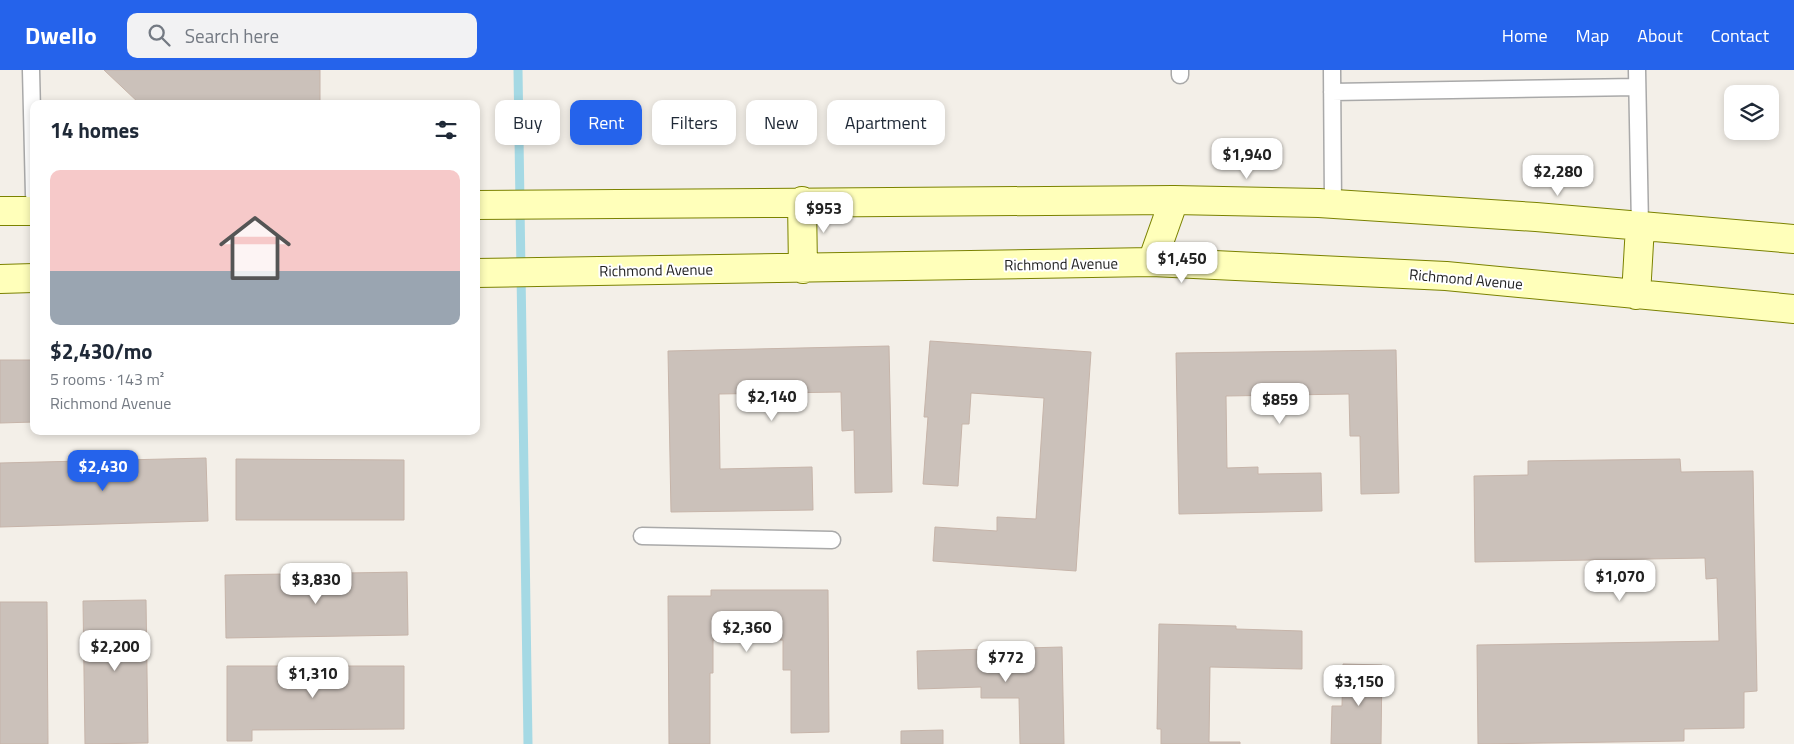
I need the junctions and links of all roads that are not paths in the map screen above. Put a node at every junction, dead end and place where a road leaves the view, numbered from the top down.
1 (31, 70) edge
2 (1332, 70) edge
3 (1637, 70) edge
4 (1637, 87) junction
5 (1332, 92) junction
6 (32, 100) edge
7 (1174, 200) junction
8 (802, 201) junction
9 (1333, 203) junction
10 (480, 205) edge
11 (0, 211) edge
12 (30, 211) edge
13 (1640, 226) junction
14 (1794, 239) edge
15 (1152, 262) junction
16 (803, 269) junction
17 (480, 273) edge
18 (30, 278) edge
19 (0, 279) edge
20 (1636, 295) junction
21 (1794, 309) edge
22 (642, 536) dead end
23 (832, 540) dead end

1 - 6 lane
2 - 5 lane
3 - 4 lane
4 - 5 lane
4 - 13 lane
5 - 9 lane
7 - 8 main road
7 - 9 main road
7 - 15 main road
8 - 10 main road
8 - 16 main road
9 - 13 main road
11 - 12 main road
13 - 14 main road
13 - 20 main road
15 - 16 main road, Richmond Avenue
15 - 20 main road, Richmond Avenue
16 - 17 main road, Richmond Avenue
18 - 19 main road
20 - 21 main road, Richmond Avenue
22 - 23 lane

